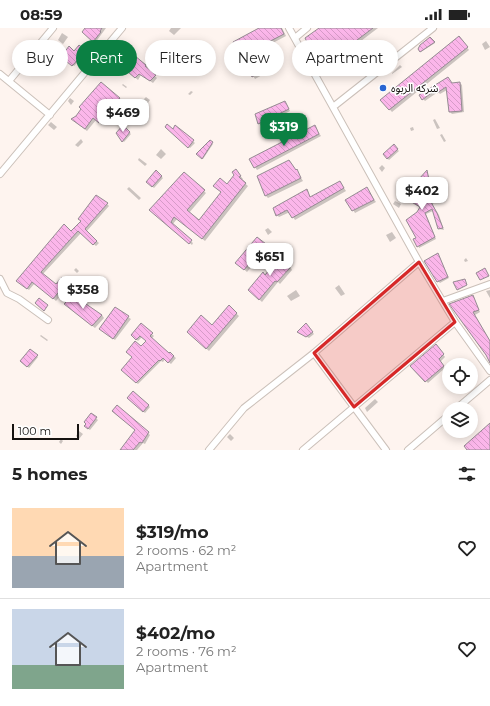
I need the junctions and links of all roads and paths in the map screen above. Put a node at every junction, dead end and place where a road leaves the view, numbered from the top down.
1 (53, 28) edge
2 (122, 28) edge
3 (290, 28) edge
4 (307, 28) edge
5 (433, 28) edge
6 (295, 38) junction
7 (0, 74) edge
8 (9, 81) junction
9 (333, 106) junction
10 (50, 115) junction
11 (0, 174) edge
12 (419, 262) junction
13 (0, 279) edge
14 (490, 284) edge
15 (443, 301) junction
16 (48, 320) dead end
17 (455, 322) junction
18 (314, 353) junction
19 (490, 371) edge
20 (490, 380) edge
21 (464, 402) edge
22 (354, 407) junction
23 (442, 421) edge
24 (209, 450) edge
25 (304, 450) edge
26 (386, 450) edge
27 (408, 450) edge

1 - 8 street
2 - 10 street
3 - 6 street
4 - 6 street
5 - 9 street
6 - 9 street
7 - 8 street
8 - 10 street
9 - 12 street
10 - 11 street
12 - 15 street
12 - 18 street
13 - 16 street
14 - 15 street
15 - 17 street
17 - 19 street
17 - 22 street
18 - 22 street
18 - 24 street
20 - 21 street
22 - 25 street
22 - 26 street
23 - 27 street

